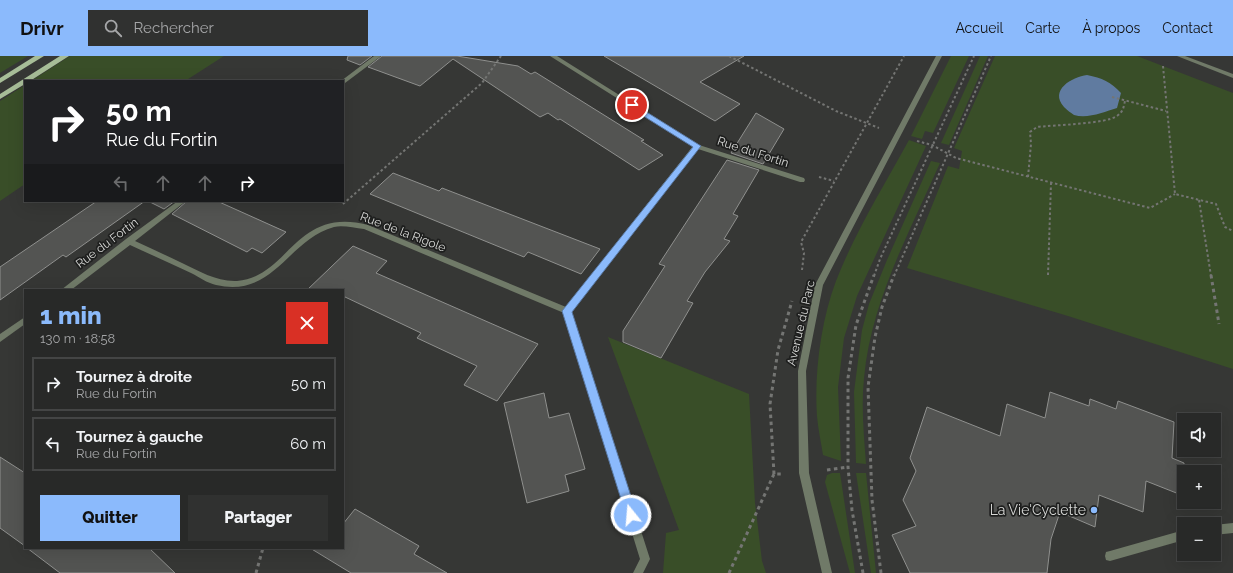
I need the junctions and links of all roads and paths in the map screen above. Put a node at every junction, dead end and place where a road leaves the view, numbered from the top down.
1 (40, 56) edge
2 (65, 56) edge
3 (378, 56) edge
4 (501, 56) edge
5 (553, 56) edge
6 (729, 56) edge
7 (939, 56) edge
8 (974, 56) edge
9 (991, 56) edge
10 (1181, 56) edge
11 (1163, 64) dead end
12 (1233, 76) edge
13 (0, 80) edge
14 (27, 80) edge
15 (344, 81) edge
16 (24, 82) edge
17 (0, 97) edge
18 (1112, 97) dead end
19 (1125, 100) junction
20 (1166, 110) junction
21 (898, 135) junction
22 (932, 145) junction
23 (697, 146) junction
24 (947, 154) junction
25 (813, 176) dead end
26 (1028, 177) junction
27 (802, 180) dead end
28 (834, 181) dead end
29 (1051, 183) junction
30 (1175, 194) junction
31 (1199, 200) junction
32 (182, 202) edge
33 (333, 224) junction
34 (1233, 231) edge
35 (129, 241) junction
36 (1048, 275) dead end
37 (66, 289) edge
38 (567, 311) junction
39 (24, 321) edge
40 (1219, 324) dead end
41 (0, 339) edge
42 (848, 467) junction
43 (804, 473) junction
44 (1233, 528) edge
45 (1221, 529) edge
46 (1177, 537) edge
47 (263, 549) edge
48 (1110, 556) dead end
49 (256, 573) edge
50 (638, 573) edge
51 (729, 573) edge
52 (827, 573) edge
53 (863, 573) edge
54 (881, 573) edge

1 - 13 main road
2 - 14 main road
3 - 15 street
4 - 33 path
5 - 23 street, Rue du Fortin
6 - 21 path
7 - 21 street, Avenue du Parc
8 - 22 path
9 - 24 path
10 - 12 street
11 - 20 path
16 - 17 main road
18 - 19 path
19 - 20 path
19 - 26 path
20 - 30 path
21 - 22 path
21 - 43 street, Avenue du Parc
22 - 24 path
22 - 42 path
23 - 27 street, Rue du Fortin
23 - 38 street
24 - 26 path
24 - 54 path
25 - 28 path
26 - 29 path
29 - 30 path
29 - 36 path
30 - 31 path
31 - 34 path
31 - 40 path
32 - 35 street, Rue du Fortin
33 - 35 street, Rue de la Rigole
33 - 38 street, Rue de la Rigole
35 - 37 street, Rue du Fortin
38 - 50 street
39 - 41 street
42 - 43 path
42 - 53 path
43 - 51 path
43 - 52 street, Avenue du Parc
44 - 45 street
46 - 48 street
47 - 49 path

